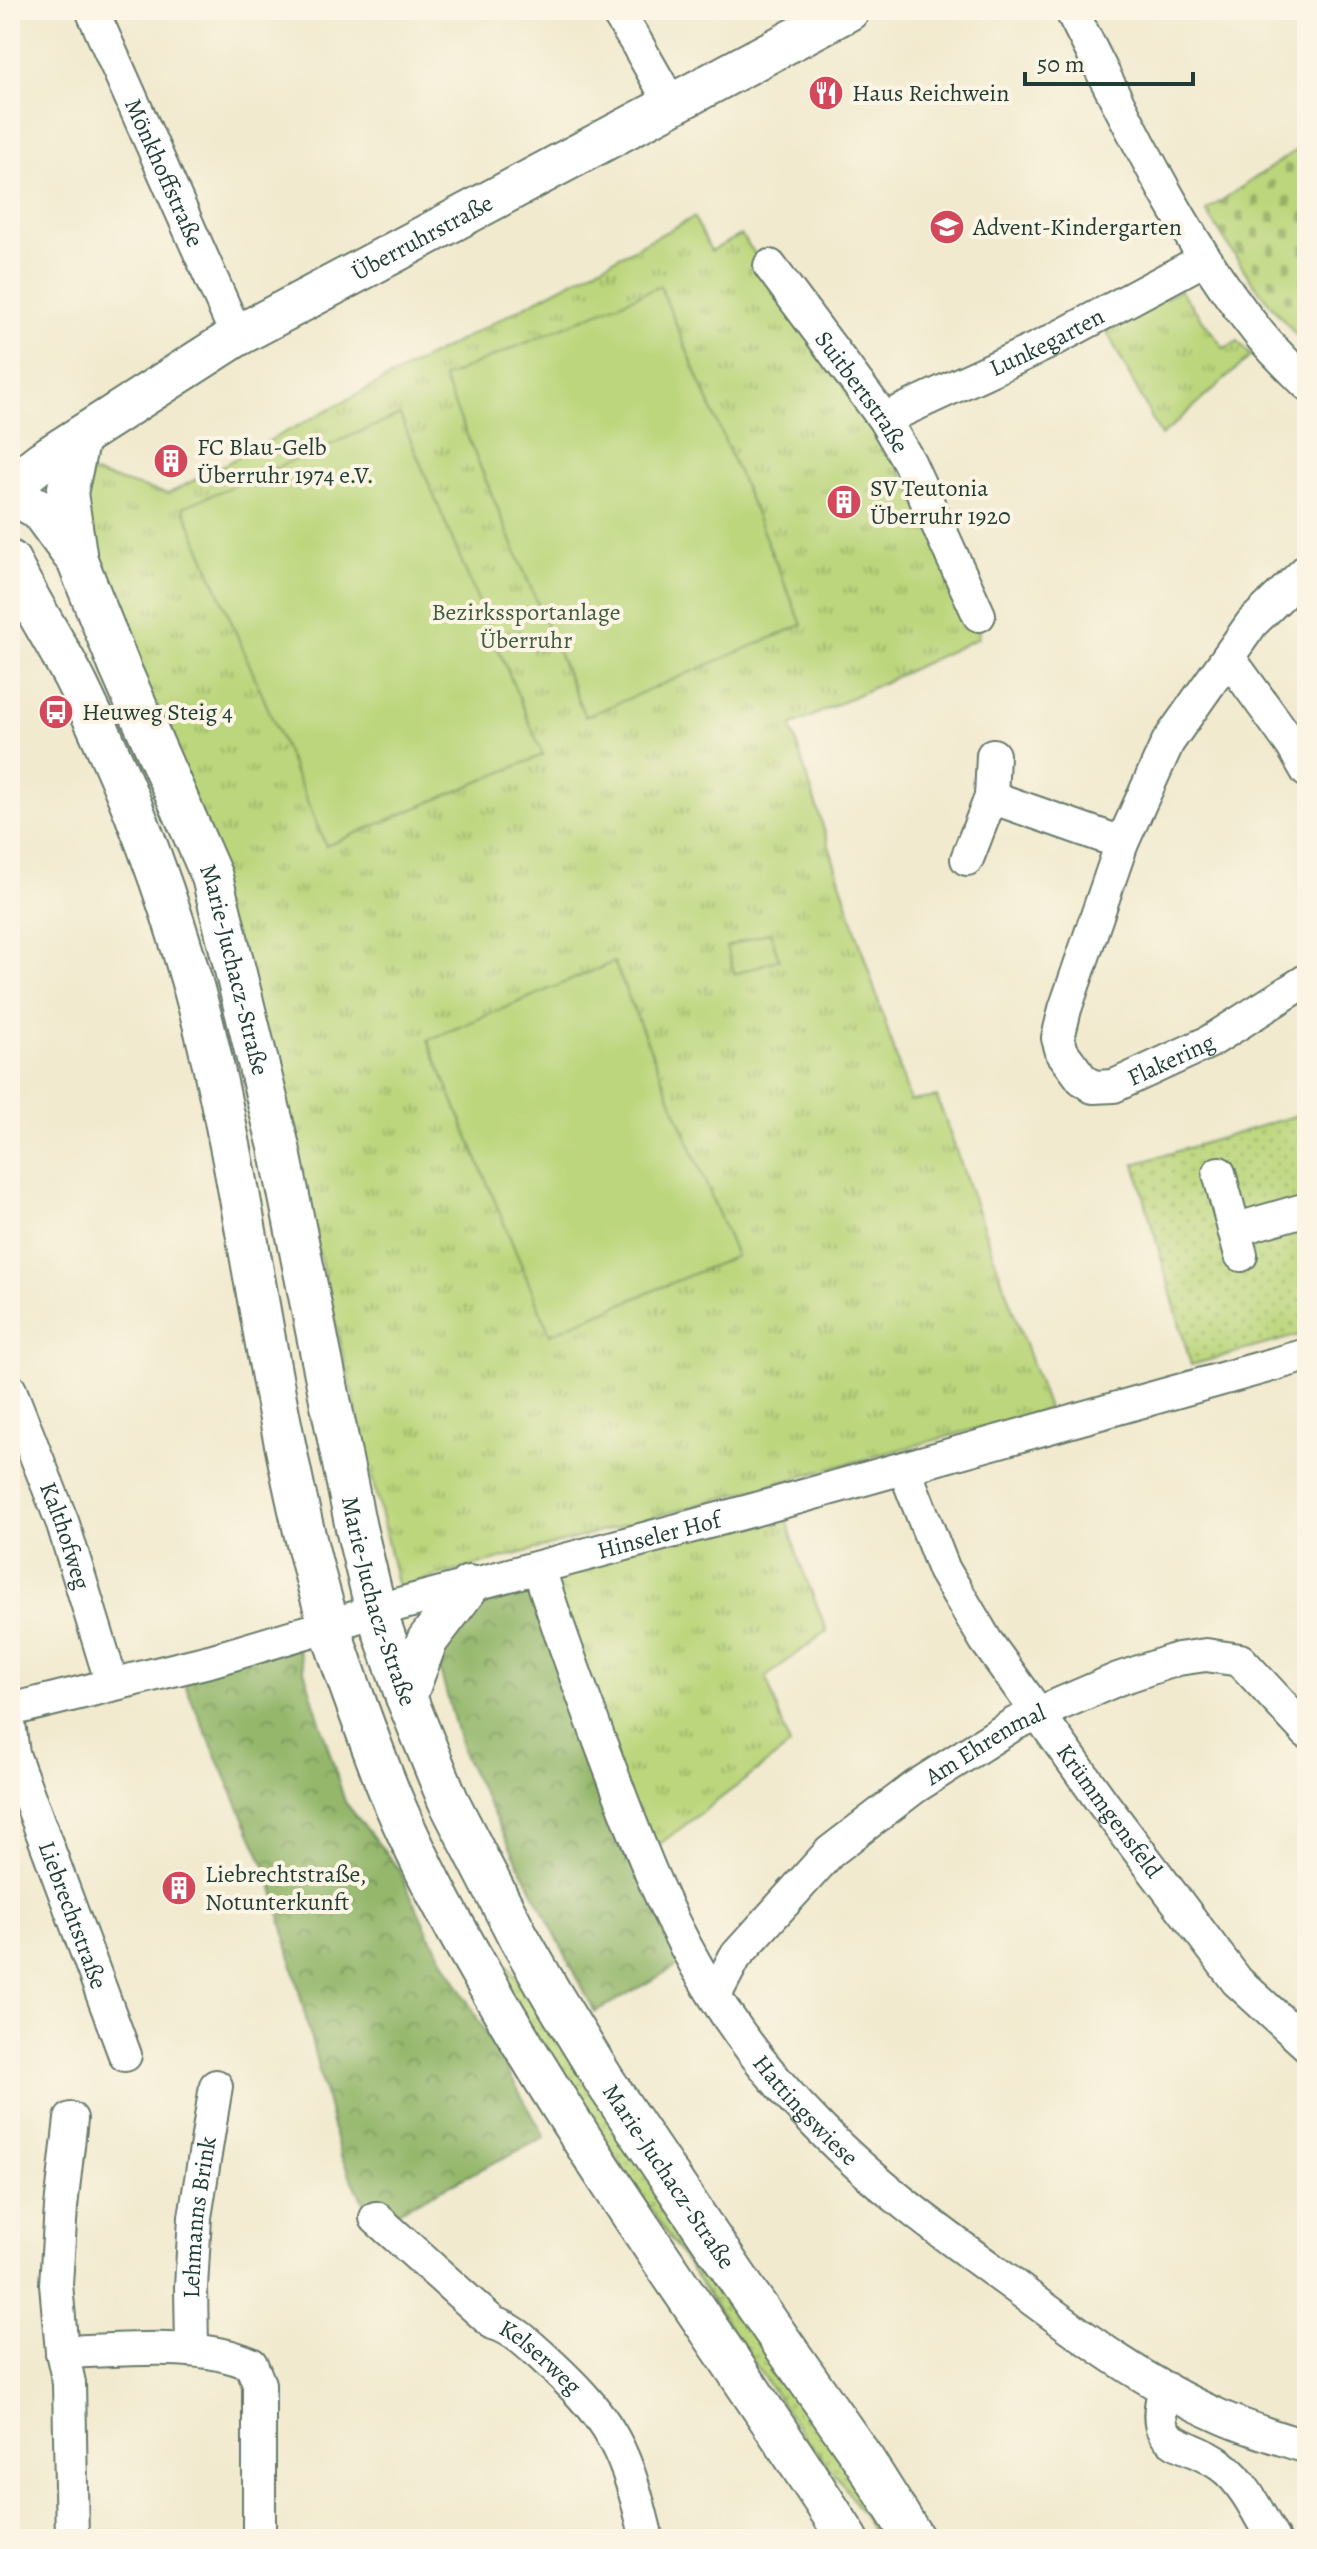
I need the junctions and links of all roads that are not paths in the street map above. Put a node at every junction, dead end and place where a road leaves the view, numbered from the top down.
1 (92, 10) edge
2 (616, 10) edge
3 (849, 10) edge
4 (1071, 10) edge
5 (671, 104) junction
6 (1205, 259) junction
7 (770, 266) dead end
8 (237, 336) junction
9 (1307, 384) edge
10 (884, 419) junction
11 (79, 438) junction
12 (10, 486) edge
13 (10, 493) edge
14 (77, 560) junction
15 (1307, 570) edge
16 (14, 577) edge
17 (979, 615) dead end
18 (1229, 658) junction
19 (993, 755) dead end
20 (1307, 771) edge
21 (991, 797) junction
22 (1122, 843) junction
23 (967, 859) dead end
24 (1307, 980) edge
25 (1219, 1173) dead end
26 (1307, 1209) edge
27 (1307, 1355) edge
28 (10, 1390) edge
29 (904, 1468) junction
30 (539, 1568) junction
31 (469, 1586) junction
32 (376, 1611) junction
33 (329, 1624) junction
34 (112, 1684) junction
35 (406, 1697) junction
36 (10, 1710) edge
37 (1039, 1713) junction
38 (10, 1730) edge
39 (1307, 1732) edge
40 (715, 1995) junction
41 (1304, 2037) edge
42 (125, 2055) dead end
43 (216, 2086) dead end
44 (71, 2119) dead end
45 (376, 2218) dead end
46 (192, 2349) junction
47 (62, 2352) junction
48 (1165, 2388) junction
49 (1307, 2447) edge
50 (72, 2539) edge
51 (259, 2539) edge
52 (647, 2539) edge
53 (848, 2539) edge
54 (914, 2539) edge
55 (1273, 2539) edge

1 - 8 street, Mönkhoffstraße
2 - 5 street
3 - 5 main road, Überruhrstraße
4 - 6 street
5 - 8 main road, Überruhrstraße
6 - 9 street
6 - 10 street, Lunkegarten
7 - 10 street, Suitbertstraße
8 - 11 main road, Überruhrstraße
10 - 17 street, Suitbertstraße
11 - 12 main road, Überruhrstraße
11 - 14 main road, Marie-Juchacz-Straße
13 - 14 main road, Marie-Juchacz-Straße
14 - 32 main road, Marie-Juchacz-Straße
15 - 18 street, Flakering
16 - 33 main road, Marie-Juchacz-Straße
18 - 20 street
18 - 22 street, Flakering
19 - 21 street
21 - 22 street
21 - 23 street
22 - 24 street, Flakering
25 - 26 street
27 - 29 street, Hinseler Hof
28 - 34 street, Kalthofweg
29 - 30 street, Hinseler Hof
29 - 37 street, Krümmgensfeld
30 - 31 street, Hinseler Hof
30 - 40 street, Hattingswiese
31 - 32 street, Hinseler Hof
31 - 35 main road
32 - 33 street, Hinseler Hof
32 - 35 main road, Marie-Juchacz-Straße
33 - 34 street, Hinseler Hof
33 - 53 main road, Marie-Juchacz-Straße
34 - 36 street, Hinseler Hof
35 - 54 main road, Marie-Juchacz-Straße
37 - 39 street, Am Ehrenmal
37 - 40 street, Am Ehrenmal
37 - 41 street, Krümmgensfeld
38 - 42 street, Liebrechtstraße
40 - 48 street, Hattingswiese
43 - 46 street, Lehmanns Brink
44 - 47 street
45 - 52 street, Kelserweg
46 - 47 street
46 - 51 street
47 - 50 street
48 - 49 street, Hattingswiese
48 - 55 street

